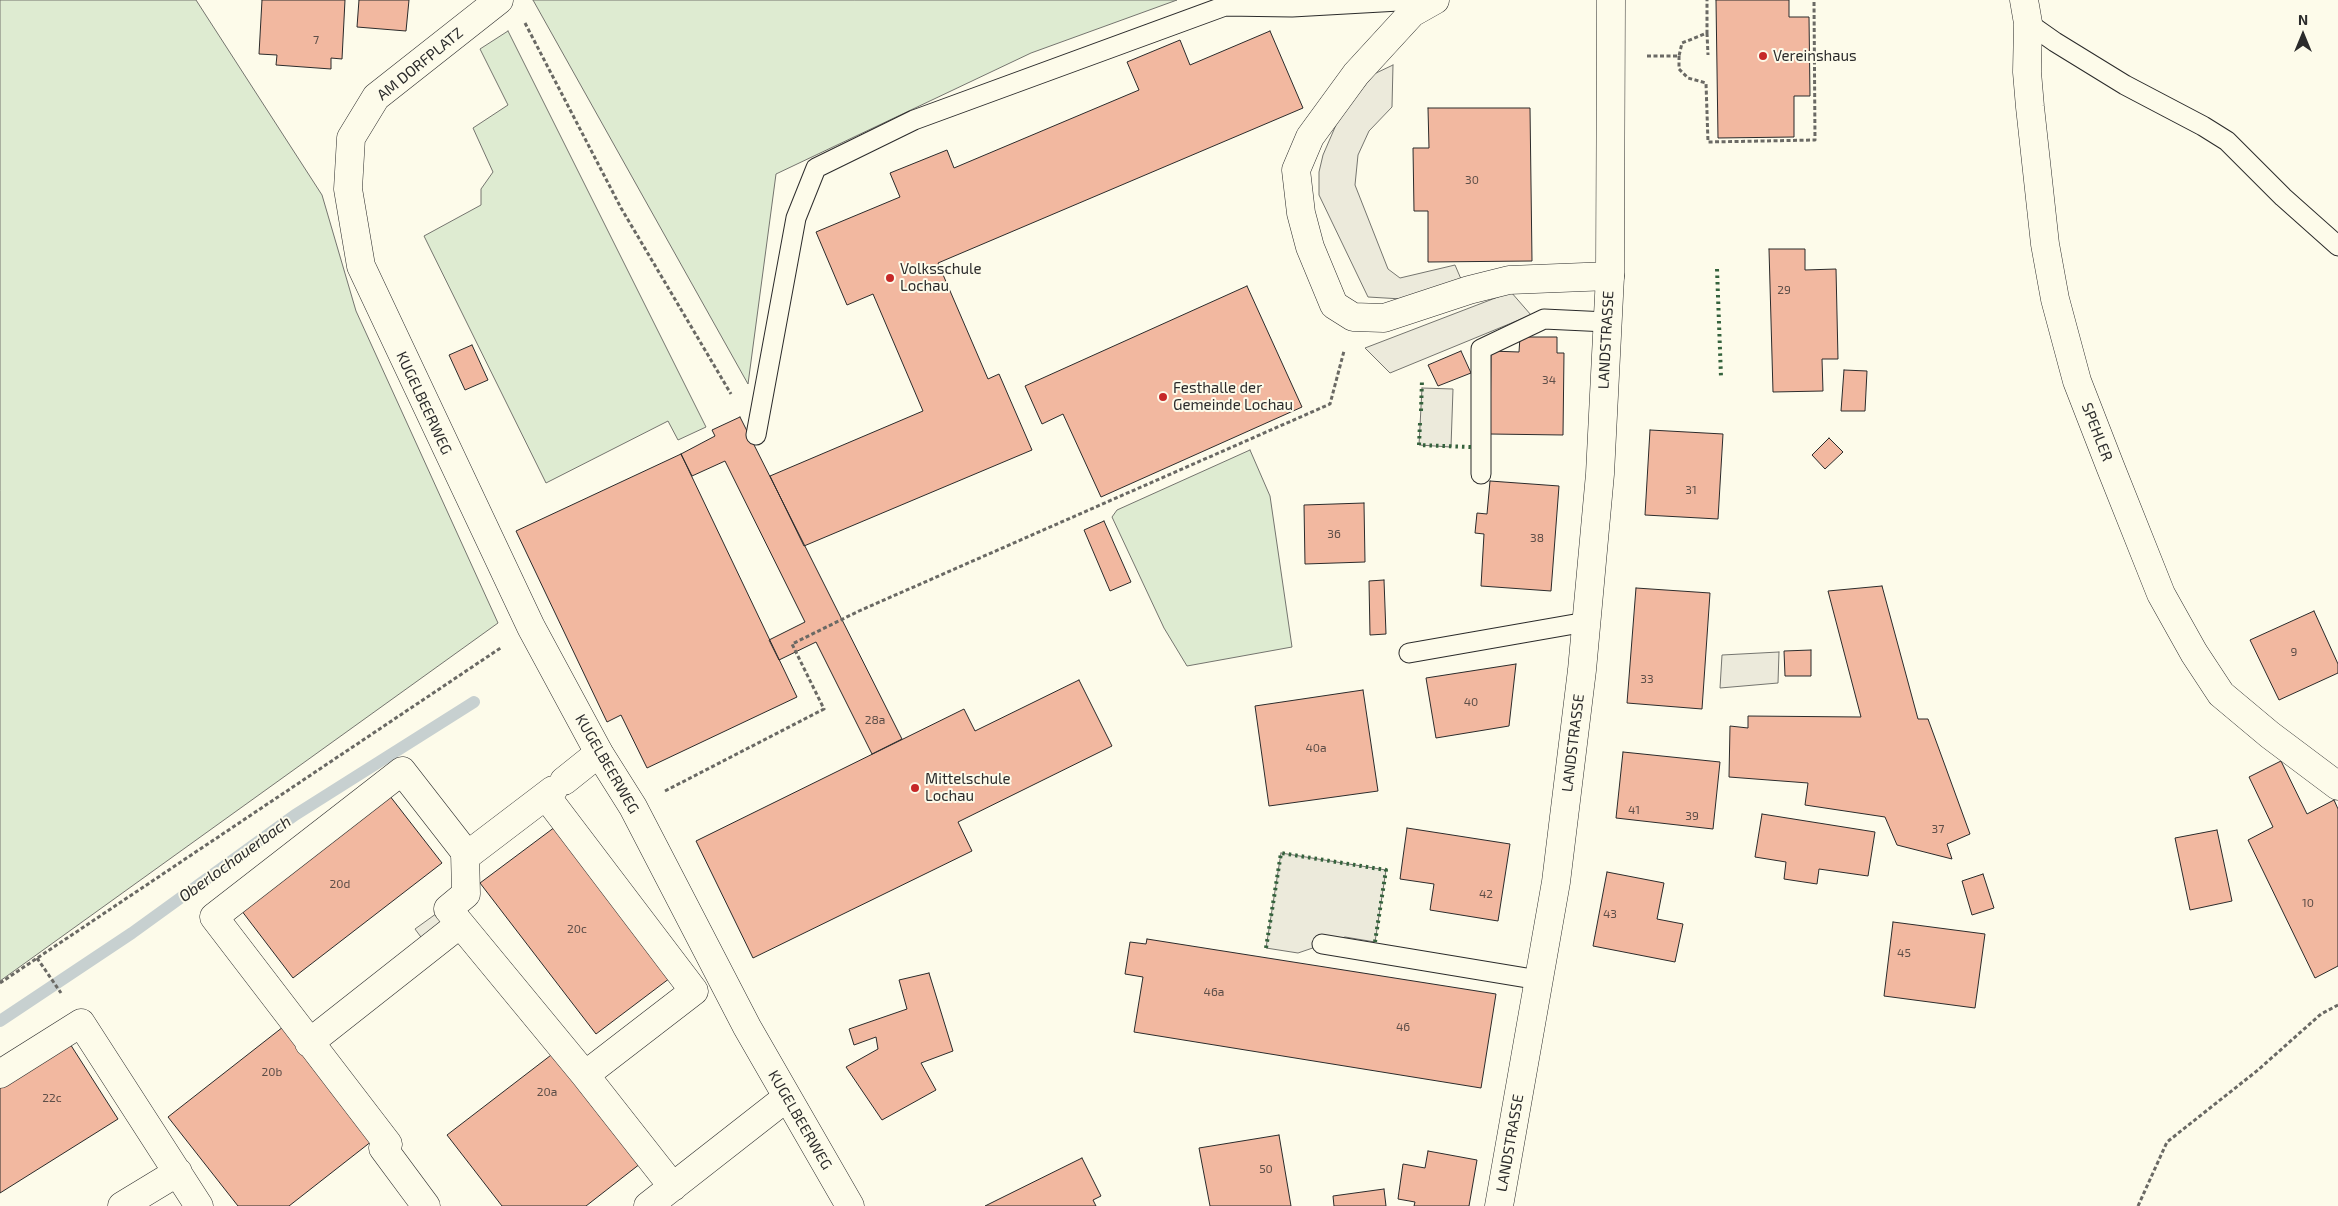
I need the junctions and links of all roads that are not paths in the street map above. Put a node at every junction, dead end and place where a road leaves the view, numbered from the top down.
1 (499, 0) edge
2 (1417, 0) edge
3 (1435, 0) edge
4 (1612, 0) edge
5 (1363, 2) edge
6 (2026, 12) edge
7 (2338, 246) edge
8 (1610, 276) junction
9 (382, 312) joint
10 (1607, 322) junction
11 (756, 435) road end
12 (1481, 474) dead end
13 (1586, 622) junction
14 (1409, 653) dead end
15 (599, 753) junction
16 (2338, 786) edge
17 (555, 789) junction
18 (465, 857) junction
19 (460, 924) junction
20 (1322, 944) dead end
21 (1539, 980) junction
22 (309, 1043) junction
23 (0, 1074) edge
24 (585, 1075) junction
25 (786, 1098) junction
26 (178, 1172) junction
27 (673, 1186) junction
28 (122, 1206) edge
29 (199, 1206) edge
30 (426, 1206) edge
31 (648, 1206) edge
32 (850, 1206) edge
33 (1499, 1206) edge

1 - 9 street, AM DORFPLATZ
2 - 5 lane
3 - 8 street, LANDSTRASSE
4 - 8 street, LANDSTRASSE
5 - 11 lane
6 - 7 lane
6 - 16 street, SPEHLER
8 - 10 street, LANDSTRASSE
9 - 15 street, KUGELBEERWEG
10 - 12 lane
10 - 13 street, LANDSTRASSE
13 - 14 lane
13 - 21 street, LANDSTRASSE
15 - 17 street
15 - 25 street, KUGELBEERWEG
17 - 18 street
17 - 24 street
18 - 19 street
18 - 22 street
19 - 22 street
19 - 24 street
20 - 21 lane
21 - 33 street, LANDSTRASSE
22 - 30 street
23 - 26 street
24 - 27 street
25 - 27 street
25 - 32 street, KUGELBEERWEG
26 - 28 street
26 - 29 street
27 - 31 street

